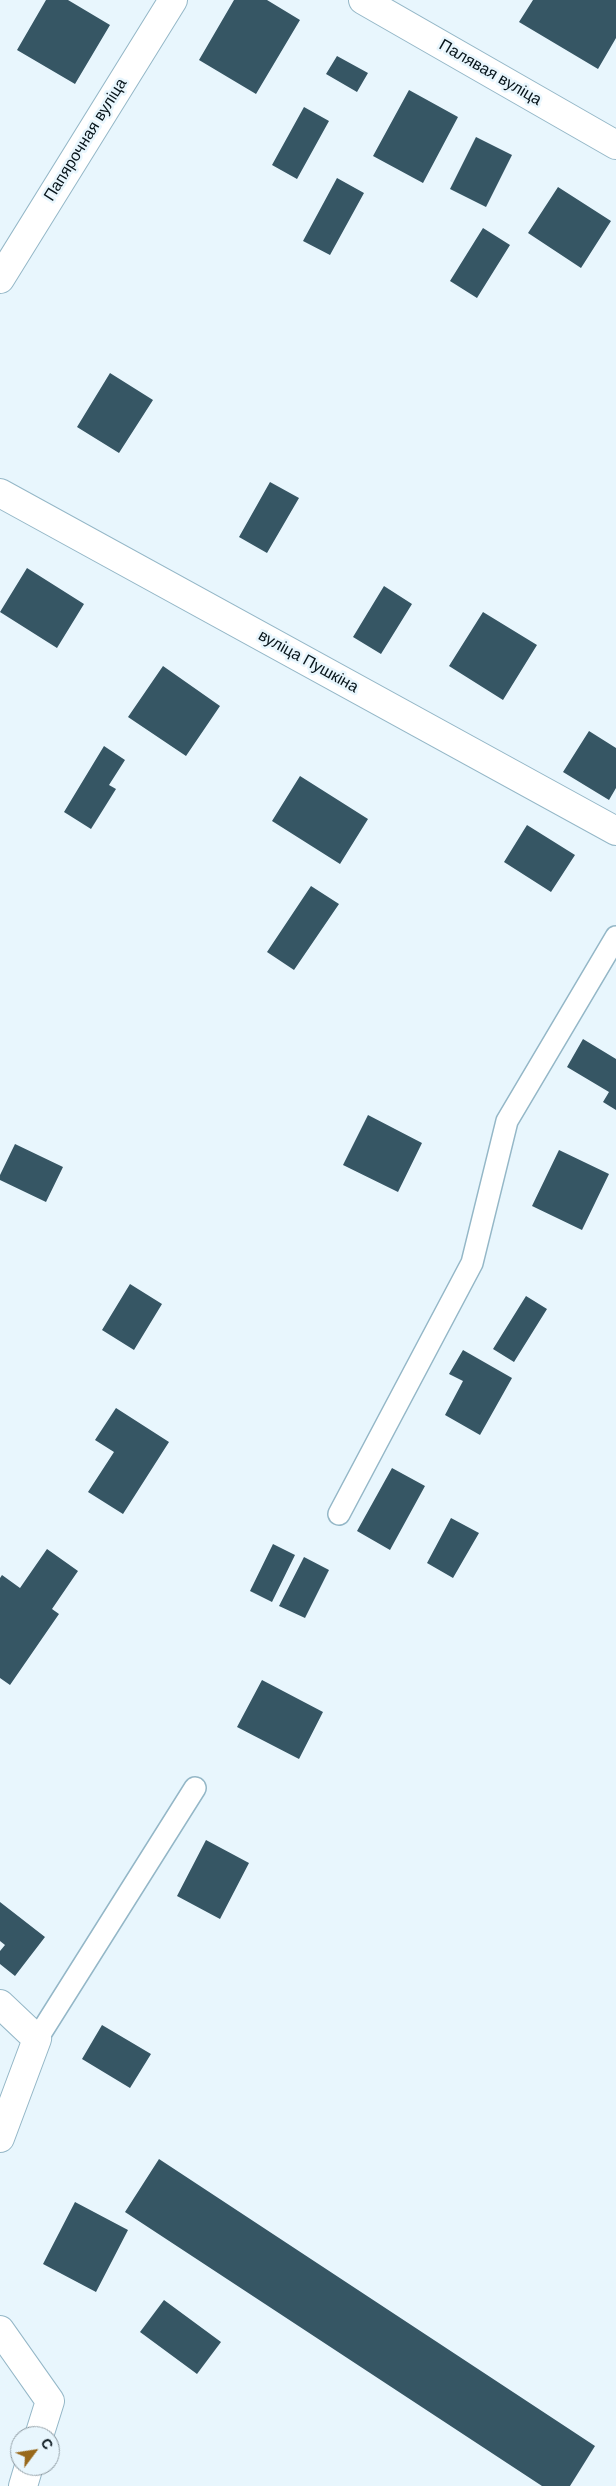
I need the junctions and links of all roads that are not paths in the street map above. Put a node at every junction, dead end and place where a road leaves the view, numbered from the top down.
1 (173, 0) edge
2 (363, 0) edge
3 (616, 145) edge
4 (0, 279) edge
5 (0, 493) edge
6 (616, 831) edge
7 (616, 936) edge
8 (339, 1514) dead end
9 (195, 1788) dead end
10 (0, 2004) edge
11 (37, 2040) junction
12 (0, 2138) edge
13 (0, 2330) edge
14 (42, 2426) edge

1 - 4 street, Папярочная вуліца
2 - 3 street, Палявая вуліца
5 - 6 street, вуліца Пушкіна
7 - 8 lane
9 - 11 lane
10 - 11 street
11 - 12 street
13 - 14 street

